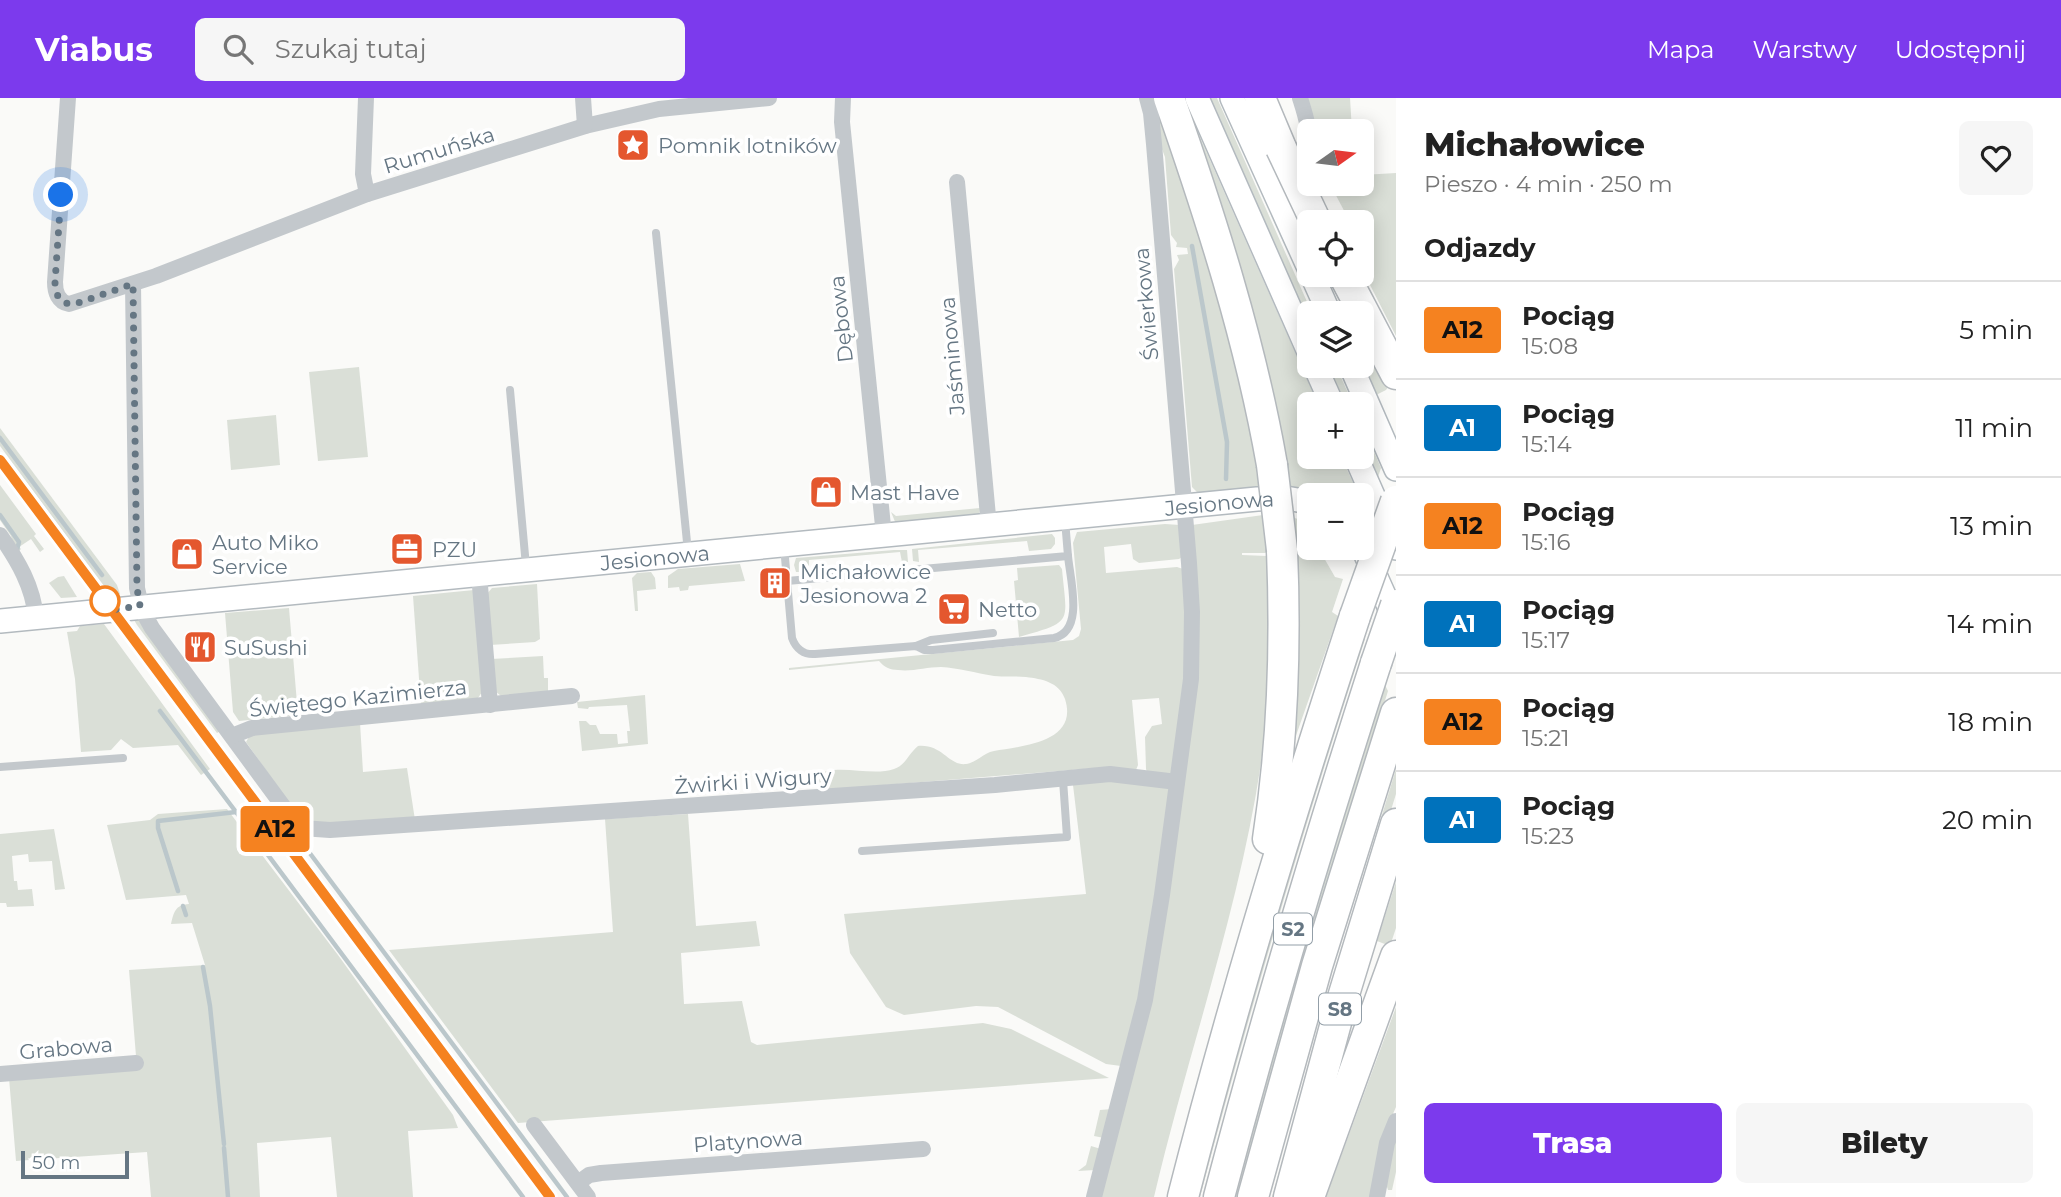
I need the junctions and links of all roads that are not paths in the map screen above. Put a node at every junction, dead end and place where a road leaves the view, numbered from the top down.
1 (68, 98) edge
2 (366, 98) edge
3 (583, 98) edge
4 (769, 98) edge
5 (843, 98) edge
6 (1147, 98) edge
7 (1169, 98) edge
8 (1197, 98) edge
9 (1232, 98) edge
10 (1259, 98) edge
11 (1300, 98) edge
12 (585, 126) junction
13 (957, 182) dead end
14 (367, 194) junction
15 (1310, 210) edge
16 (1297, 213) edge
17 (1297, 230) edge
18 (656, 233) dead end
19 (133, 284) junction
20 (1328, 287) edge
21 (1297, 325) edge
22 (1396, 374) edge
23 (1356, 378) edge
24 (510, 390) dead end
25 (1361, 469) edge
26 (1396, 469) edge
27 (1297, 501) edge
28 (1396, 501) edge
29 (1185, 507) junction
30 (1065, 519) junction
31 (989, 527) junction
32 (0, 535) edge
33 (884, 536) junction
34 (784, 546) junction
35 (1396, 548) edge
36 (688, 555) junction
37 (1068, 556) junction
38 (1368, 560) edge
39 (527, 569) junction
40 (479, 574) junction
41 (787, 581) junction
42 (1396, 605) edge
43 (140, 606) junction
44 (36, 618) junction
45 (0, 621) edge
46 (1396, 622) edge
47 (993, 634) dead end
48 (916, 646) junction
49 (572, 696) dead end
50 (490, 705) junction
51 (1396, 713) edge
52 (232, 736) junction
53 (123, 758) dead end
54 (0, 767) edge
55 (1063, 780) junction
56 (1177, 782) junction
57 (1396, 824) edge
58 (862, 851) dead end
59 (1253, 943) junction
60 (1396, 956) edge
61 (136, 1063) dead end
62 (0, 1074) edge
63 (1396, 1121) edge
64 (534, 1125) dead end
65 (923, 1149) dead end
66 (578, 1183) junction
67 (588, 1197) edge
68 (1094, 1197) edge
69 (1183, 1197) edge
70 (1219, 1197) edge
71 (1254, 1197) edge
72 (1289, 1197) edge
73 (1309, 1197) edge
74 (1377, 1197) edge

1 - 19 street, Rumuńska
2 - 14 street
3 - 12 street
4 - 12 street, Rumuńska
5 - 33 street, Dębowa
6 - 29 street, Świerkowa
7 - 59 highway, bridge
8 - 21 street
9 - 17 street
10 - 15 highway, bridge
11 - 16 street
12 - 14 street, Rumuńska
13 - 31 street, Jaśminowa
14 - 19 street, Rumuńska
18 - 36 lane
19 - 43 street
20 - 22 highway
23 - 26 street
24 - 39 lane
25 - 35 street
27 - 29 street, Jesionowa
28 - 59 highway, bridge
29 - 30 street, Jesionowa
29 - 56 street, Świerkowa
30 - 31 street, Jesionowa
30 - 37 lane
31 - 33 street, Jesionowa
32 - 44 street
33 - 34 street, Jesionowa
34 - 36 street, Jesionowa
34 - 41 lane
36 - 39 street, Jesionowa
37 - 41 lane
37 - 48 lane
38 - 46 street
39 - 40 street, Jesionowa
40 - 43 street, Jesionowa
40 - 50 street, Świętego Kazimierza
41 - 48 lane
42 - 70 highway, S2, bridge
43 - 44 street, Jesionowa
43 - 52 street, Żwirki i Wigury
44 - 45 street, Jesionowa
47 - 48 lane
49 - 50 street, Świętego Kazimierza
50 - 52 street, Świętego Kazimierza
51 - 71 highway, S2
52 - 55 street, Żwirki i Wigury
53 - 54 lane
55 - 56 street, Żwirki i Wigury
55 - 58 lane
56 - 68 street, Świerkowa
57 - 72 highway, S8
59 - 69 highway
60 - 73 highway
61 - 62 street, Grabowa
63 - 74 street
64 - 66 street
65 - 66 street, Platynowa
66 - 67 street

